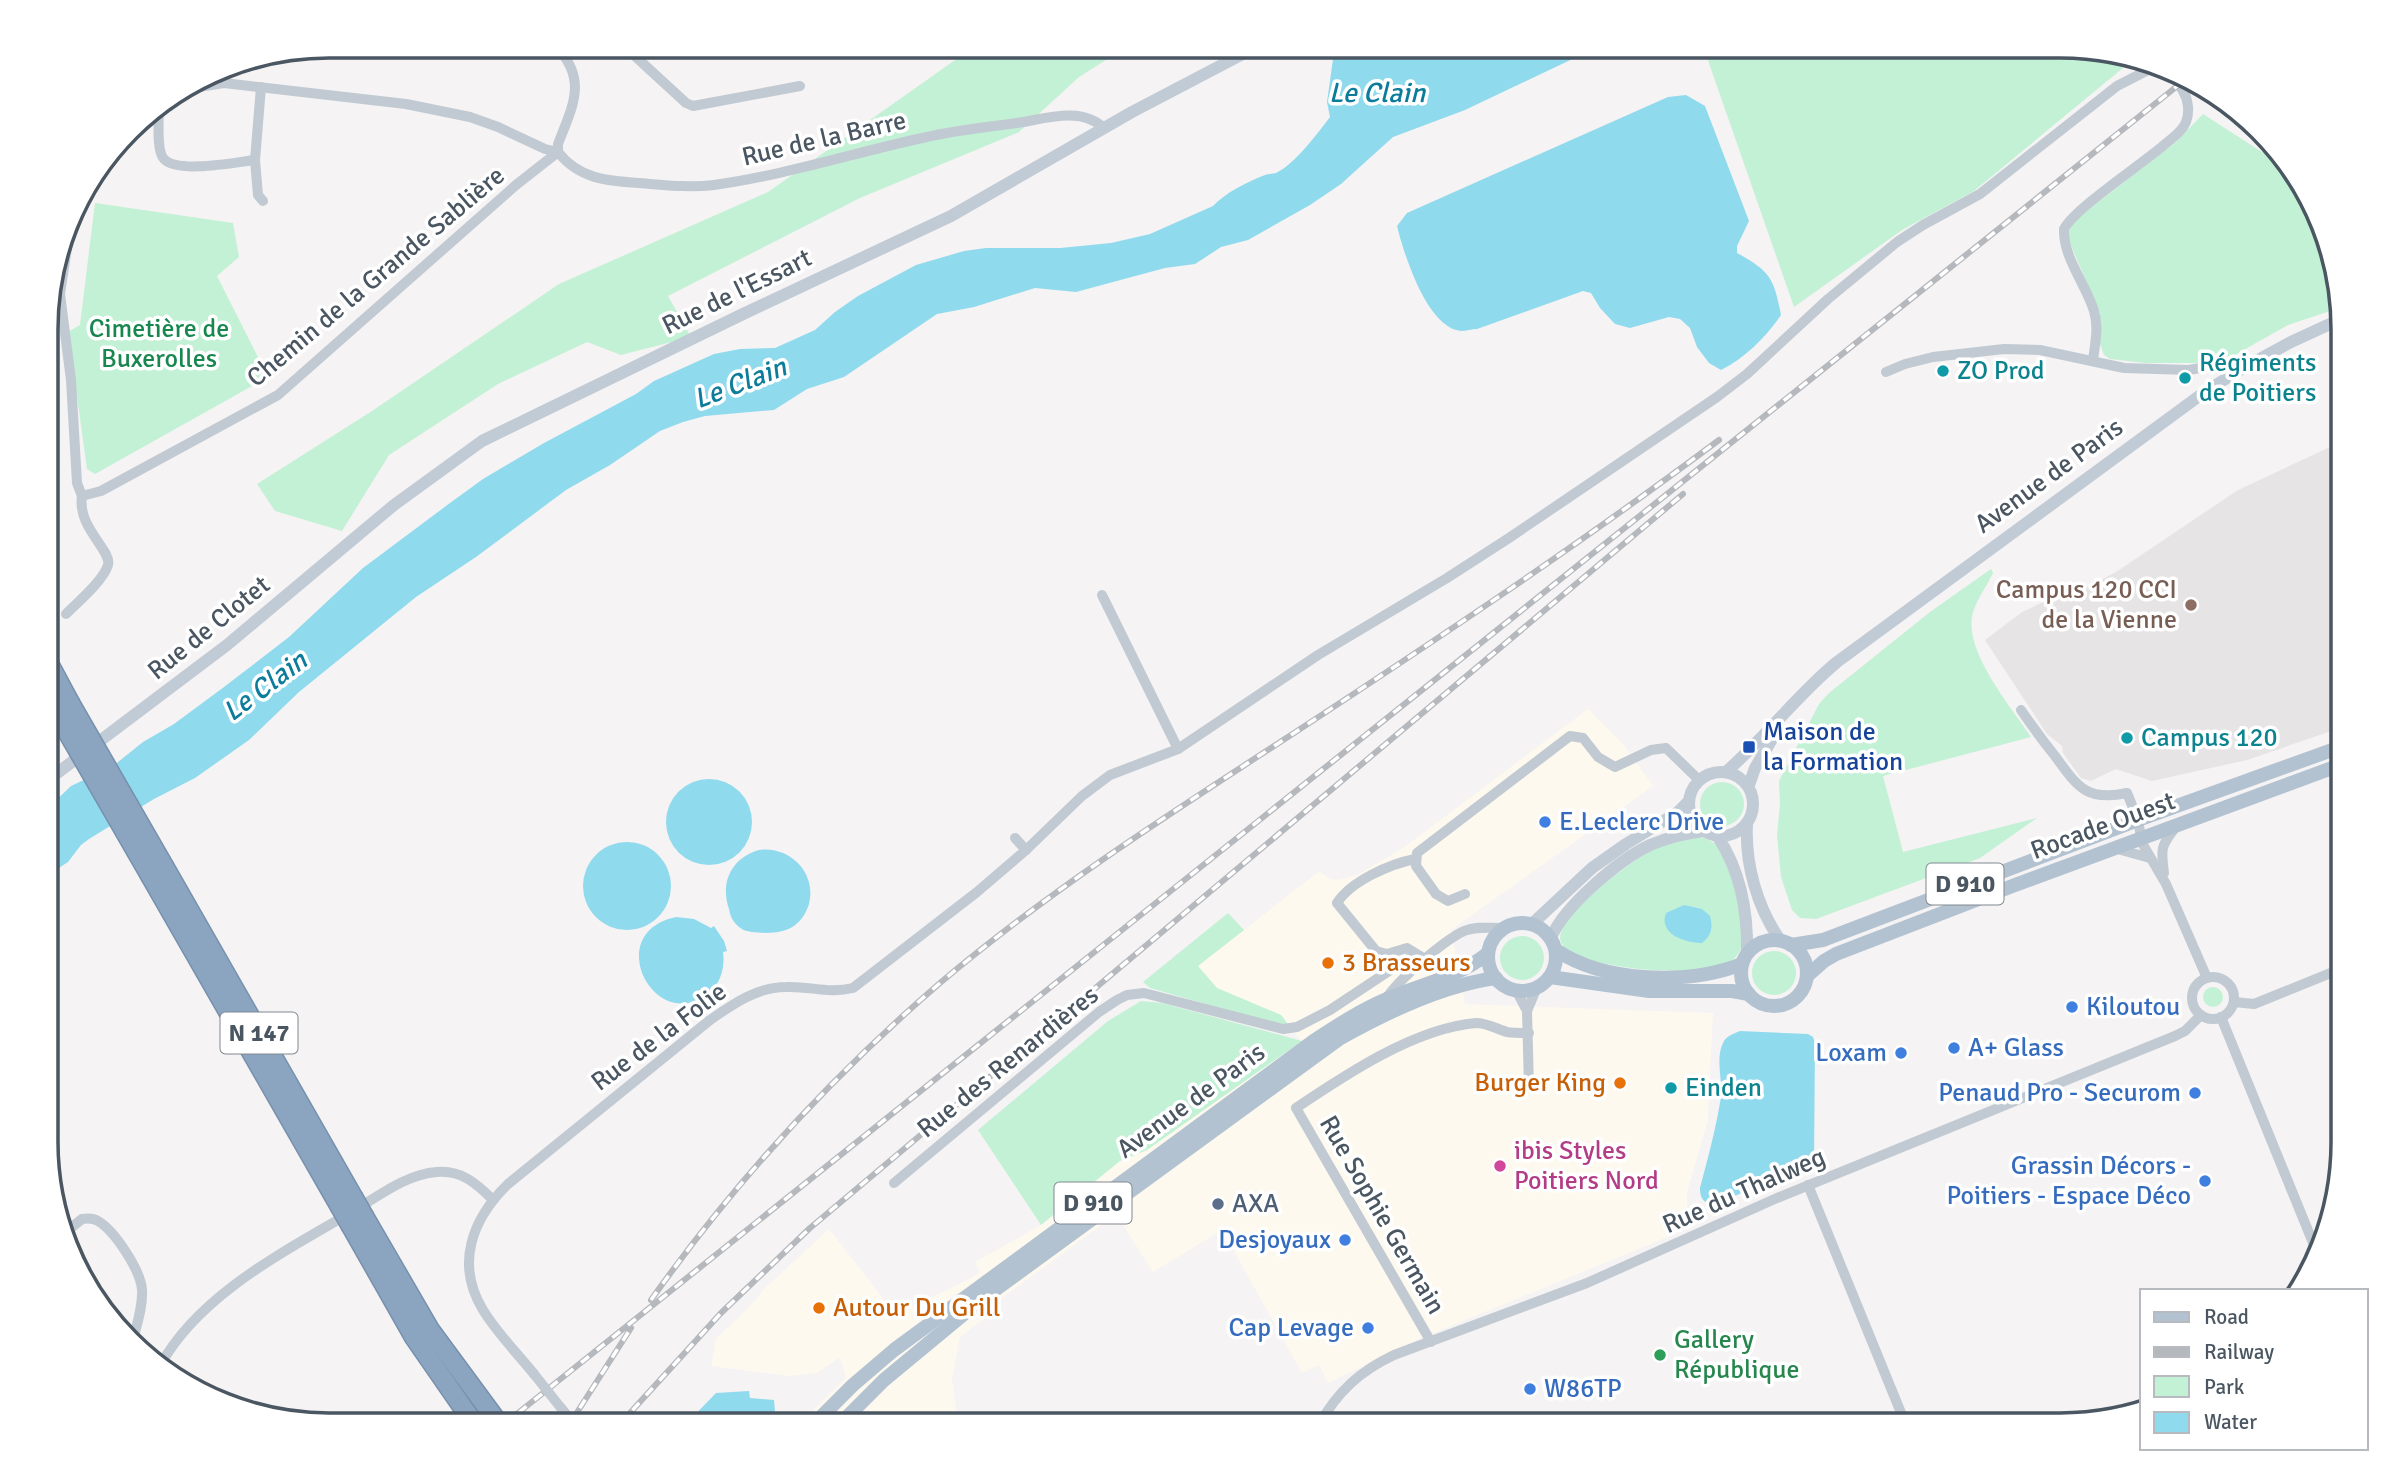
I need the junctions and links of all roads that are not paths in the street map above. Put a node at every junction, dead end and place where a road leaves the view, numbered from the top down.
1 (570, 58) edge
2 (637, 58) edge
3 (1235, 58) edge
4 (2145, 71) edge
5 (211, 85) edge
6 (800, 86) dead end
7 (2179, 86) edge
8 (261, 87) junction
9 (159, 118) edge
10 (1104, 128) junction
11 (558, 152) junction
12 (255, 160) junction
13 (263, 201) dead end
14 (64, 272) edge
15 (2331, 324) edge
16 (2093, 360) junction
17 (1886, 372) dead end
18 (2233, 374) junction
19 (82, 496) junction
20 (394, 505) joint
21 (1102, 595) dead end
22 (66, 614) dead end
23 (58, 691) edge
24 (1800, 696) junction
25 (58, 704) edge
26 (64, 709) junction
27 (2021, 710) dead end
28 (1178, 749) junction
29 (2331, 750) edge
30 (2331, 768) edge
31 (1727, 771) junction
32 (58, 772) edge
33 (1699, 780) junction
34 (1749, 785) junction
35 (1688, 802) junction
36 (2138, 820) junction
37 (1747, 824) junction
38 (2179, 824) junction
39 (1703, 831) junction
40 (1718, 837) junction
41 (2145, 837) junction
42 (1015, 838) dead end
43 (2113, 848) junction
44 (1026, 850) junction
45 (2155, 858) junction
46 (1415, 859) junction
47 (1465, 894) dead end
48 (1531, 925) junction
49 (1502, 929) junction
50 (1786, 942) junction
51 (1553, 944) junction
52 (1487, 954) junction
53 (1422, 958) junction
54 (1745, 959) junction
55 (2331, 973) edge
56 (1807, 976) junction
57 (1550, 977) junction
58 (1496, 978) junction
59 (2207, 978) junction
60 (1537, 987) junction
61 (1516, 990) junction
62 (1749, 994) junction
63 (1386, 1000) junction
64 (2234, 1002) junction
65 (1527, 1011) junction
66 (2201, 1015) junction
67 (2221, 1017) junction
68 (1529, 1033) junction
69 (1529, 1088) dead end
70 (894, 1184) dead end
71 (1808, 1185) junction
72 (492, 1199) junction
73 (358, 1222) junction
74 (72, 1227) edge
75 (2313, 1242) edge
76 (135, 1332) edge
77 (1431, 1342) junction
78 (166, 1358) edge
79 (467, 1413) edge
80 (491, 1413) edge
81 (565, 1413) edge
82 (825, 1413) edge
83 (851, 1413) edge
84 (1327, 1413) edge
85 (1901, 1413) edge

1 - 11 street
2 - 6 street
3 - 10 main road, Rue de l'Essart
4 - 28 street, Rue de la Folie
5 - 8 street, Rue de la Barre
7 - 16 street, Rue de la Folie
8 - 11 street, Rue de la Barre
8 - 12 street
9 - 12 street
10 - 11 street, Rue de la Barre
10 - 20 main road, Rue de l'Essart
11 - 19 street, Chemin de la Grande Sablière
12 - 13 street
14 - 19 street
15 - 18 main road, Avenue de Paris
16 - 17 street
16 - 18 street
18 - 24 main road, Avenue de Paris
19 - 22 street
20 - 32 main road, Rue de Clotet
21 - 28 street
23 - 26 highway, N 147
24 - 31 main road, Avenue de Paris
24 - 34 main road, Avenue de Paris
25 - 26 highway, N 147
26 - 73 highway, N 147, bridge
27 - 36 street
28 - 44 street, Rue de la Folie
29 - 36 main road, D 910
30 - 38 main road, Rocade Ouest / D 910
31 - 33 main road
31 - 34 main road
33 - 35 main road
33 - 46 street
34 - 37 main road
35 - 39 main road
35 - 48 main road
36 - 41 street
36 - 50 main road, Rocade Ouest / D 910
37 - 40 main road
37 - 50 main road
38 - 41 main road, Rocade Ouest / D 910
38 - 45 street
39 - 40 main road
39 - 51 main road
40 - 54 main road
41 - 43 main road, Rocade Ouest / D 910
41 - 45 street
42 - 44 street
43 - 45 street
43 - 56 main road, Rocade Ouest / D 910
44 - 72 street, Rue de la Folie
45 - 59 street
46 - 47 street
46 - 53 street
48 - 49 main road
48 - 51 main road
49 - 52 main road
49 - 53 street, Rue des Renardières
50 - 54 main road
50 - 56 main road
51 - 54 main road
51 - 57 main road
52 - 58 main road
52 - 63 main road, Avenue de Paris / D 910
53 - 63 street, Rue des Renardières
53 - 70 street, Rue des Renardières
54 - 62 main road
55 - 64 street
56 - 62 main road
57 - 60 main road
57 - 62 main road
58 - 61 main road
58 - 83 main road, Avenue de Paris / D 910
59 - 64 street
59 - 66 street
60 - 61 main road
60 - 65 street
61 - 65 street
63 - 82 main road, Avenue de Paris / D 910
64 - 67 street
65 - 68 street
66 - 67 street
66 - 71 street, Rue du Thalweg
67 - 75 street
68 - 69 street
68 - 77 street, Rue Sophie Germain
71 - 77 street, Rue du Thalweg
71 - 85 street
72 - 78 street
72 - 81 street, Rue de la Folie, bridge
73 - 79 highway, N 147
73 - 80 highway, N 147
74 - 76 street
77 - 84 street, Rue du Thalweg

